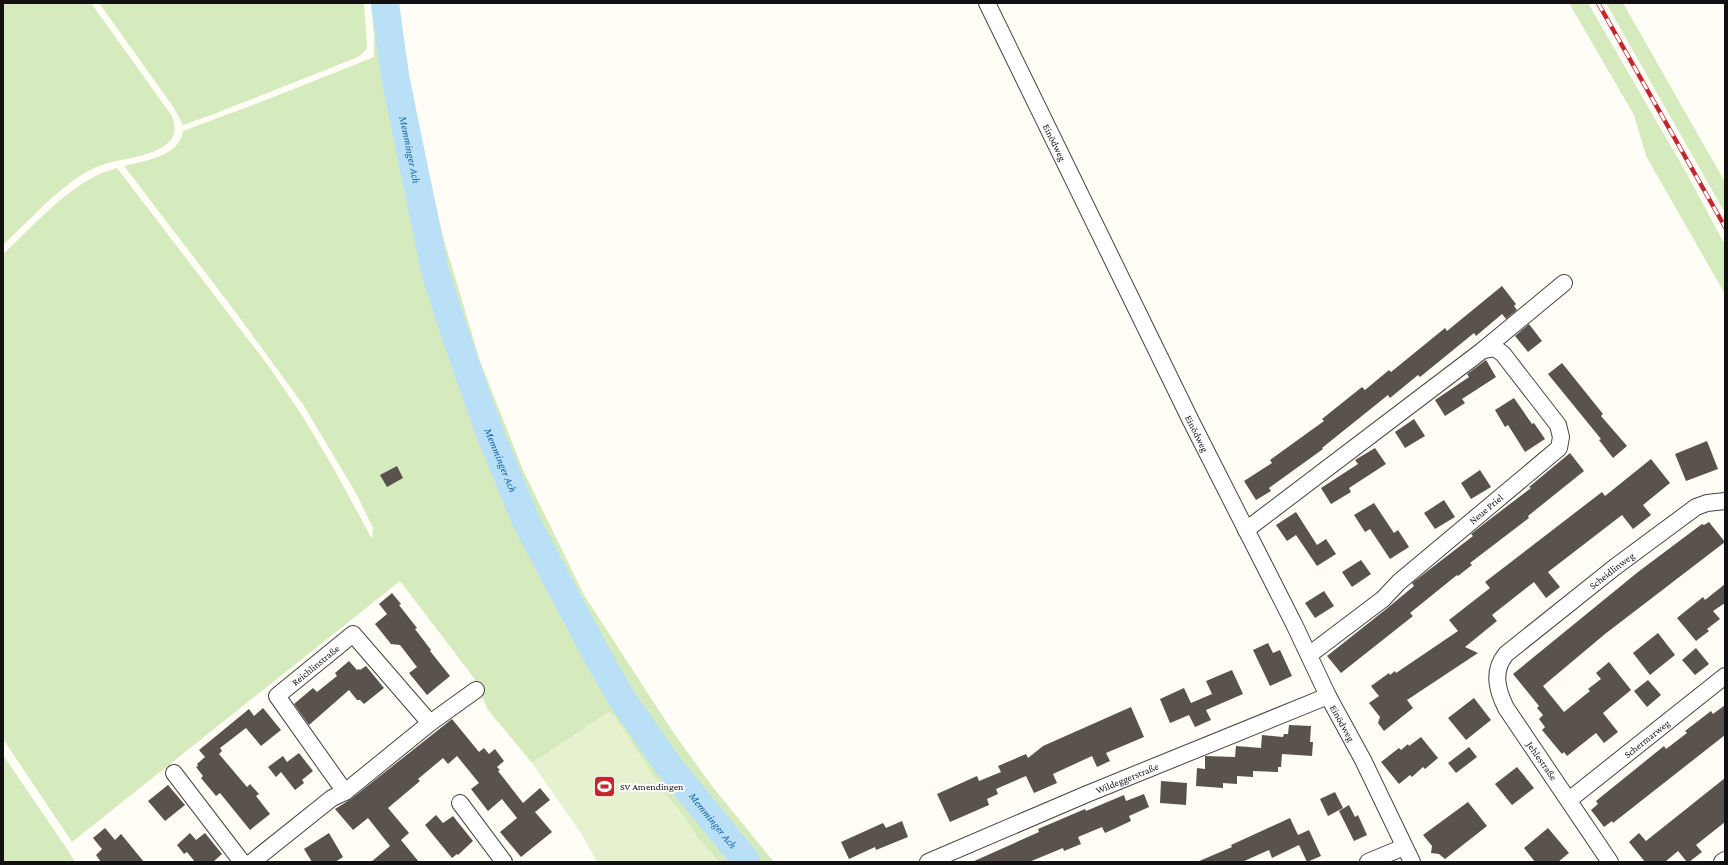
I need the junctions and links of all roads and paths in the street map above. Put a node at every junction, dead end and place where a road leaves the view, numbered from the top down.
1 (987, 3) edge
2 (1564, 283) dead end
3 (1483, 350) junction
4 (1725, 501) edge
5 (1246, 530) junction
6 (1506, 654) joint
7 (1309, 655) junction
8 (1725, 676) edge
9 (476, 690) dead end
10 (1328, 696) junction
11 (430, 723) junction
12 (174, 773) dead end
13 (345, 792) junction
14 (1569, 800) junction
15 (460, 803) dead end
16 (1404, 847) junction
17 (1725, 860) edge
18 (242, 862) edge
19 (252, 862) edge
20 (504, 862) edge
21 (928, 862) edge
22 (1368, 862) edge
23 (1412, 862) edge
24 (1610, 862) edge
25 (1722, 862) edge

1 - 5 street, Einödweg
2 - 3 street
3 - 5 street
3 - 7 street, Neue Priel
4 - 6 street, Scheidlinweg
5 - 7 street, Einödweg
6 - 14 street, Jehlestraße
7 - 10 street, Einödweg
8 - 14 street, Schermarweg
9 - 11 street
10 - 16 street, Einödweg
10 - 21 street, Wildeggerstraße
11 - 13 street
11 - 13 street, Reichlinstraße
12 - 18 street
13 - 19 street
14 - 24 street, Jehlestraße
15 - 20 street
16 - 22 street
16 - 23 street, Einödweg
17 - 25 street

